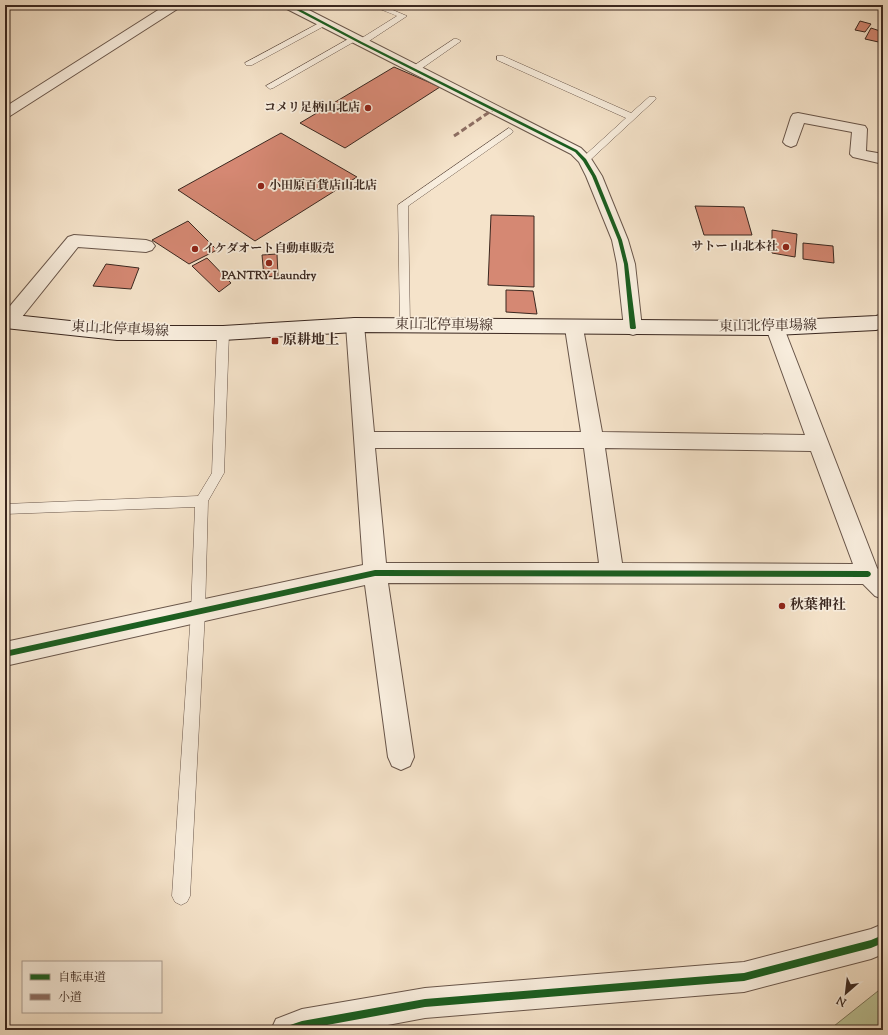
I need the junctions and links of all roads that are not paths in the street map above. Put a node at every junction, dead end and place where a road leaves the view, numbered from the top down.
1 (175, 5) edge
2 (289, 5) edge
3 (374, 5) edge
4 (324, 24) junction
5 (356, 41) junction
6 (457, 41) dead end
7 (500, 58) dead end
8 (249, 63) dead end
9 (415, 69) junction
10 (270, 86) dead end
11 (652, 99) dead end
12 (5, 113) edge
13 (632, 117) junction
14 (509, 131) dead end
15 (791, 142) dead end
16 (883, 159) edge
17 (584, 160) junction
18 (146, 246) dead end
19 (6, 322) edge
20 (881, 323) edge
21 (355, 325) junction
22 (405, 326) junction
23 (574, 328) junction
24 (633, 328) junction
25 (775, 328) junction
26 (223, 333) junction
27 (364, 440) junction
28 (593, 440) junction
29 (817, 443) junction
30 (202, 501) junction
31 (5, 509) edge
32 (375, 573) junction
33 (612, 574) junction
34 (876, 582) edge
35 (198, 612) junction
36 (5, 654) edge
37 (401, 757) dead end
38 (181, 896) dead end
39 (883, 939) edge
40 (287, 1030) edge

1 - 12 street
2 - 4 street
3 - 5 lane
4 - 5 street
4 - 8 lane
5 - 9 street
5 - 10 lane
6 - 9 lane
7 - 13 lane
9 - 17 street
11 - 13 lane
13 - 17 lane
14 - 22 lane
15 - 16 street
17 - 24 street
18 - 19 street
19 - 26 street, 東山北停車場線
20 - 25 street, 東山北停車場線
21 - 22 street, 東山北停車場線
21 - 26 street, 東山北停車場線
21 - 27 street
22 - 23 street, 東山北停車場線
23 - 24 street, 東山北停車場線
23 - 28 street
24 - 25 street, 東山北停車場線
25 - 29 street
26 - 30 lane
27 - 28 street
27 - 32 street
28 - 29 street
28 - 33 street
29 - 34 street
30 - 31 lane
30 - 35 lane
32 - 33 street
32 - 35 street
32 - 37 street
33 - 34 street
35 - 36 street
35 - 38 lane
39 - 40 street

